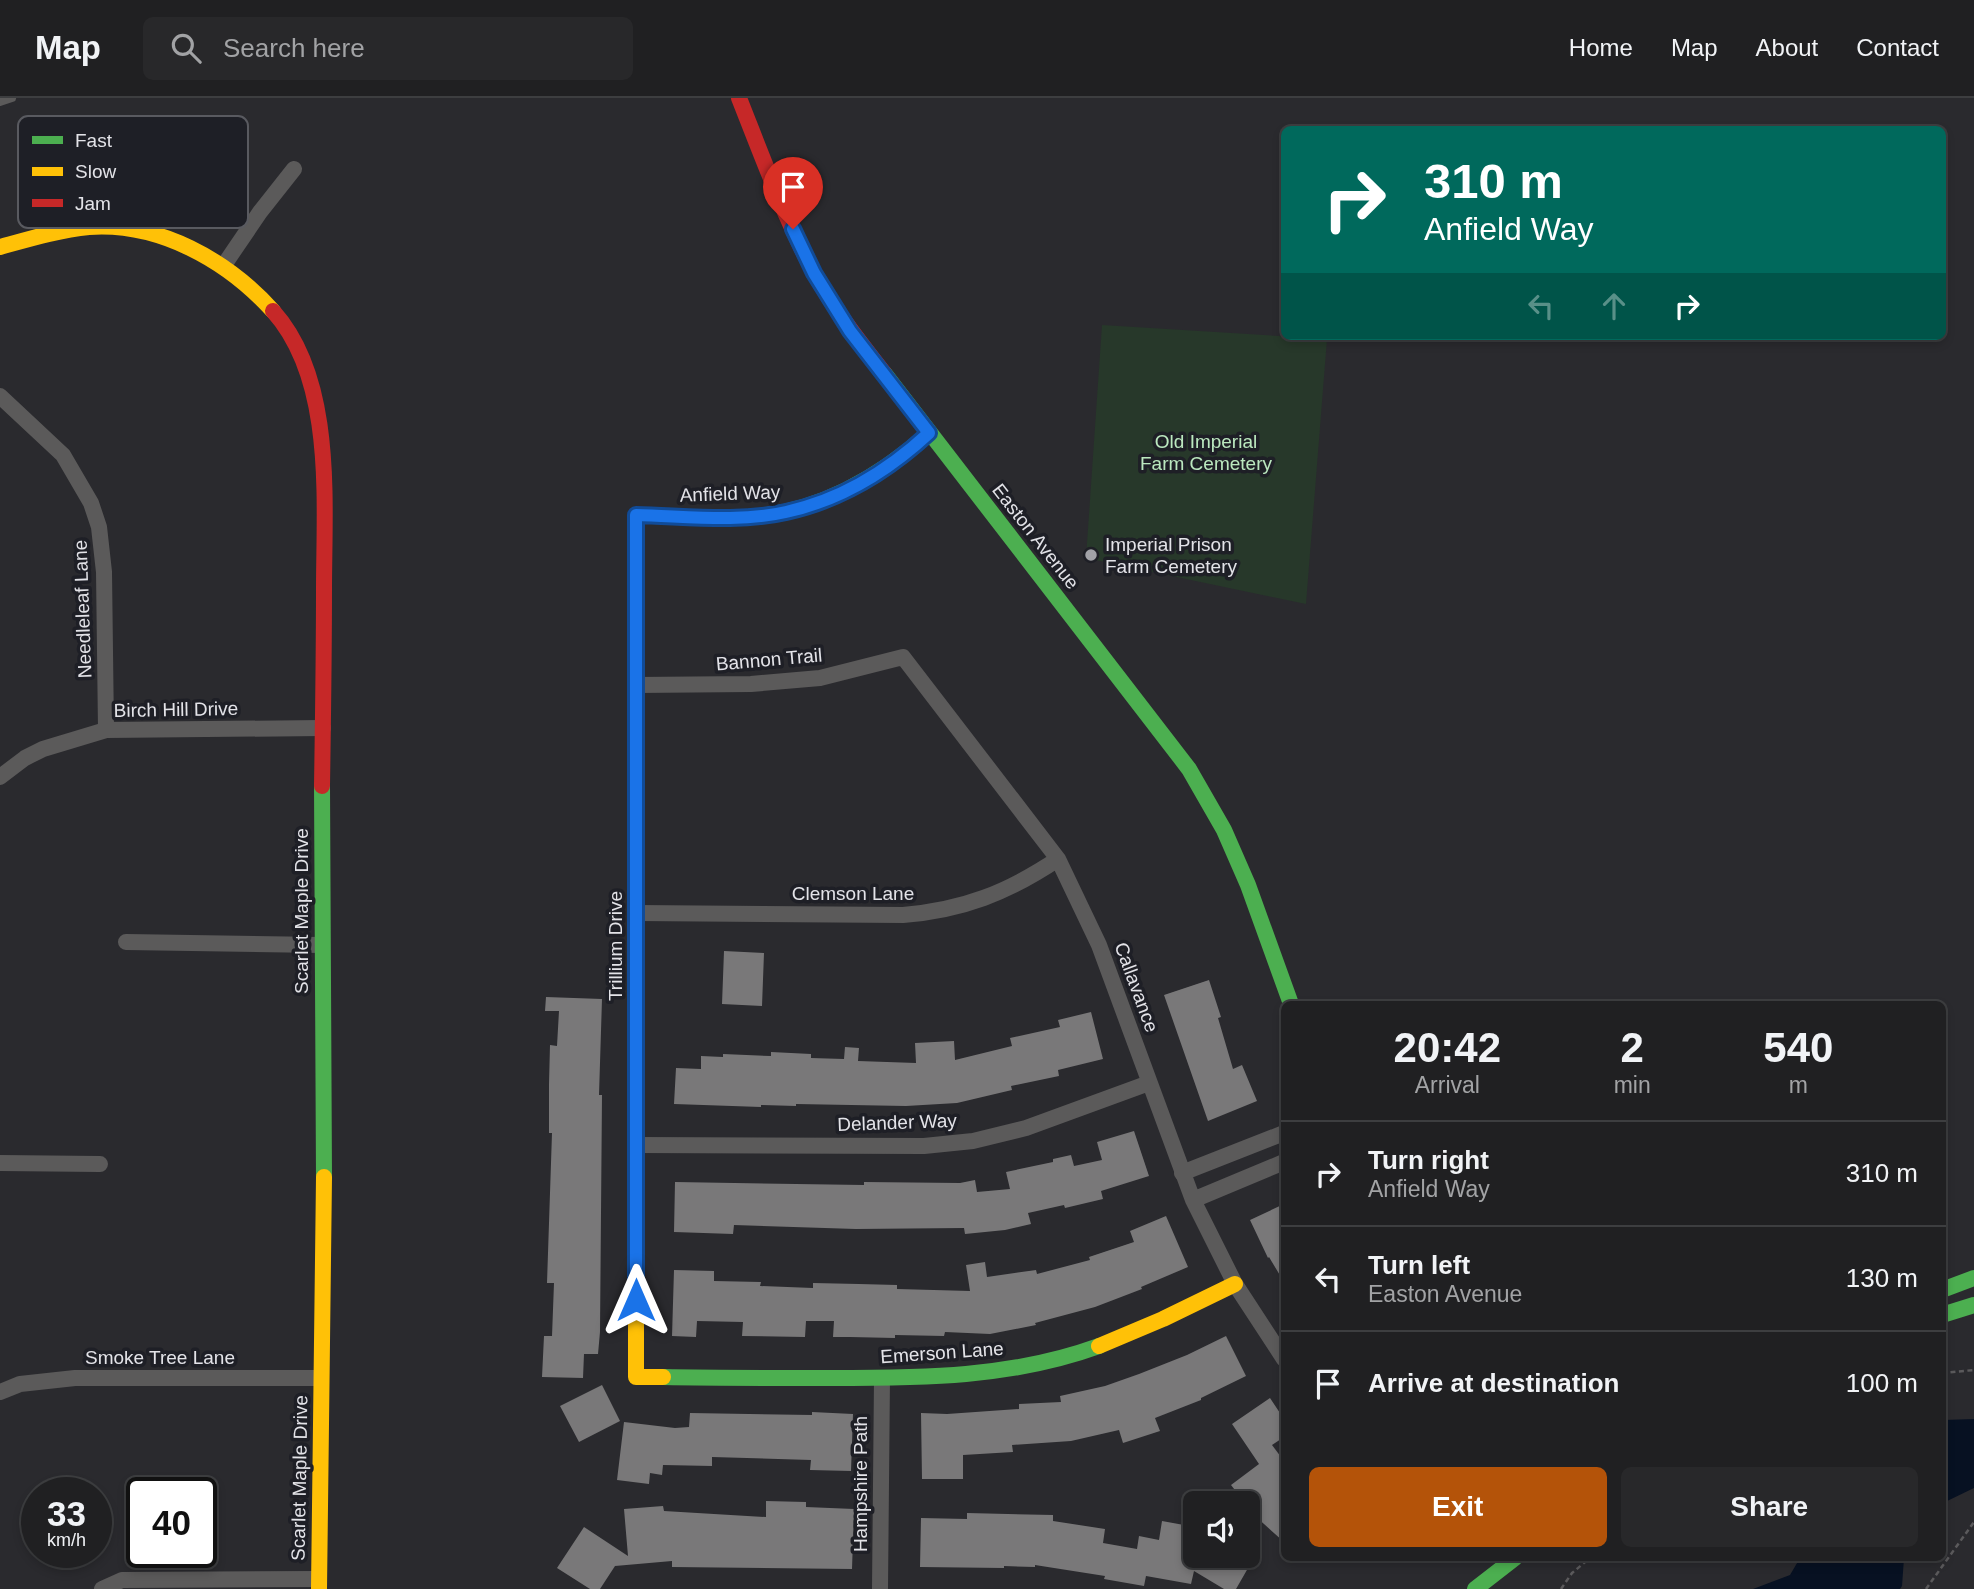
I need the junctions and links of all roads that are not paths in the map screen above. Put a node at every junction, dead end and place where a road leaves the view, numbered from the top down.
1 (12, 98) edge
2 (739, 99) edge
3 (0, 102) edge
4 (294, 169) dead end
5 (92, 228) edge
6 (110, 228) edge
7 (0, 247) edge
8 (223, 265) junction
9 (0, 396) edge
10 (929, 433) junction
11 (636, 515) joint
12 (903, 657) joint
13 (636, 685) junction
14 (323, 728) junction
15 (106, 730) junction
16 (0, 778) edge
17 (1058, 859) junction
18 (636, 913) junction
19 (126, 942) dead end
20 (321, 945) junction
21 (1290, 1001) edge
22 (1149, 1083) junction
23 (1281, 1134) edge
24 (636, 1145) junction
25 (0, 1163) edge
26 (1281, 1163) edge
27 (100, 1164) dead end
28 (1182, 1173) junction
29 (1193, 1200) junction
30 (1974, 1278) edge
31 (1235, 1284) junction
32 (1946, 1288) edge
33 (1974, 1305) edge
34 (1946, 1314) edge
35 (1281, 1354) edge
36 (636, 1377) joint
37 (321, 1378) junction
38 (882, 1378) junction
39 (0, 1392) edge
40 (1511, 1561) edge
41 (319, 1584) edge
42 (102, 1589) edge
43 (880, 1589) edge
44 (1475, 1589) edge

1 - 3 lane
2 - 10 street, Easton Avenue
4 - 8 street
5 - 7 street, Scarlet Maple Drive
6 - 8 street, Scarlet Maple Drive
8 - 14 street, Scarlet Maple Drive
9 - 15 street, Needleleaf Lane
10 - 11 street, Anfield Way
10 - 21 street, Easton Avenue
11 - 13 street, Trillium Drive
12 - 13 street, Bannon Trail
12 - 17 street, Callavance
13 - 18 street, Trillium Drive
14 - 15 street, Birch Hill Drive
14 - 20 street, Scarlet Maple Drive
15 - 16 street, Birch Hill Drive
17 - 18 street, Clemson Lane
17 - 22 street, Callavance
18 - 24 street, Trillium Drive
19 - 20 street
20 - 37 street, Scarlet Maple Drive
22 - 24 street, Delander Way
22 - 28 street, Callavance
23 - 28 street
24 - 36 street, Trillium Drive
25 - 27 street
26 - 29 street
28 - 29 street, Callavance
29 - 31 street, Callavance
30 - 32 street
31 - 35 street, Callavance
31 - 38 street, Emerson Lane
33 - 34 street
36 - 38 street, Emerson Lane
37 - 39 street, Smoke Tree Lane
37 - 41 street, Scarlet Maple Drive
38 - 43 street, Hampshire Path
40 - 44 street
41 - 42 street

